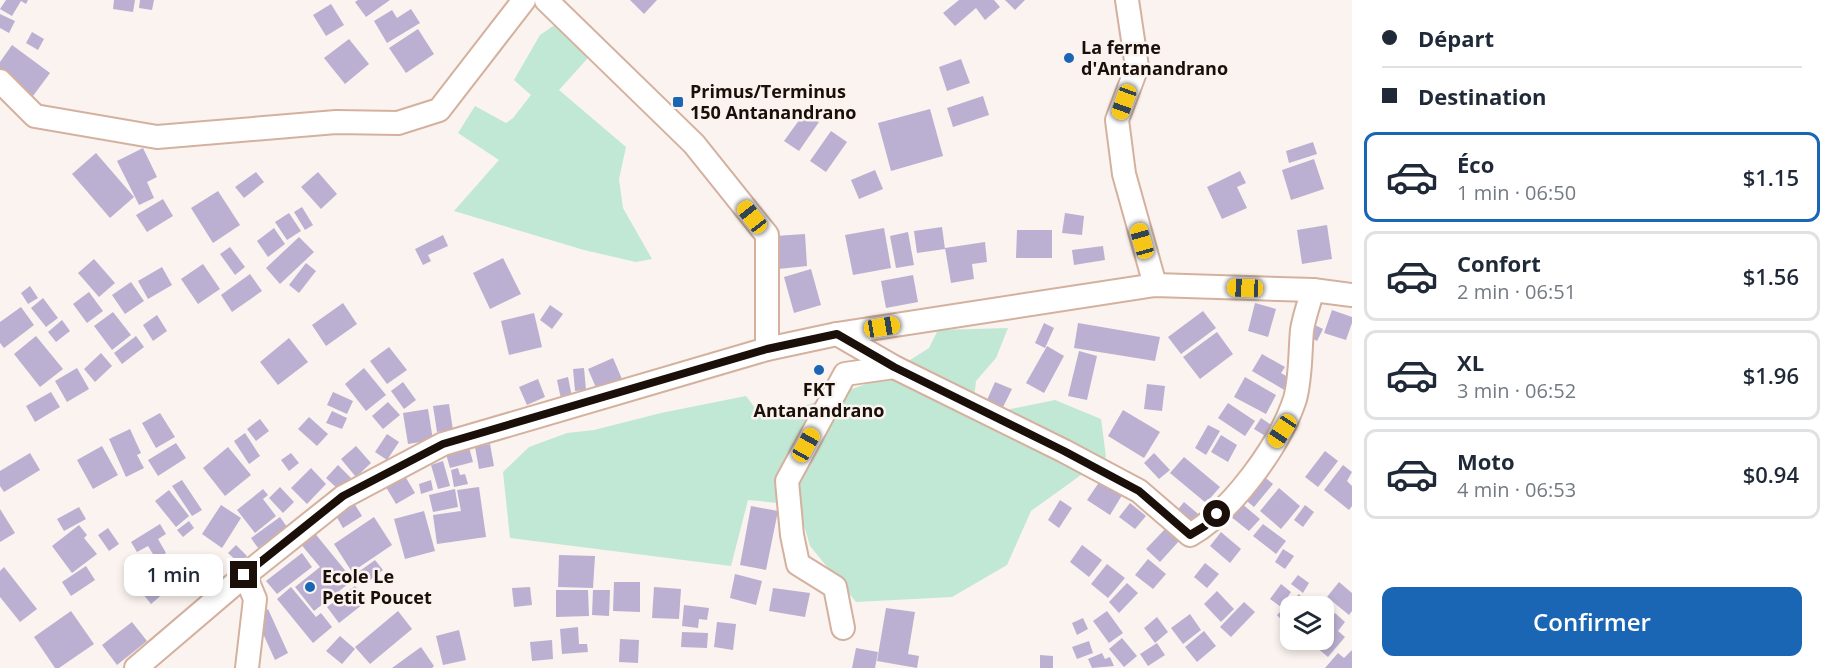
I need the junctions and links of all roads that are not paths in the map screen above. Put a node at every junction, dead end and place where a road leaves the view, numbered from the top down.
1 (524, 0) edge
2 (546, 0) edge
3 (1126, 0) edge
4 (0, 81) edge
5 (1155, 285) junction
6 (1313, 290) junction
7 (1352, 295) edge
8 (837, 334) junction
9 (767, 349) junction
10 (894, 367) junction
11 (244, 575) junction
12 (843, 628) dead end
13 (136, 668) edge
14 (247, 668) edge

1 - 4 street
2 - 9 street
3 - 5 street
5 - 6 street
5 - 8 street
6 - 7 street
6 - 10 street
8 - 9 street
8 - 10 street
9 - 11 street
10 - 12 street
11 - 13 street
11 - 14 street

